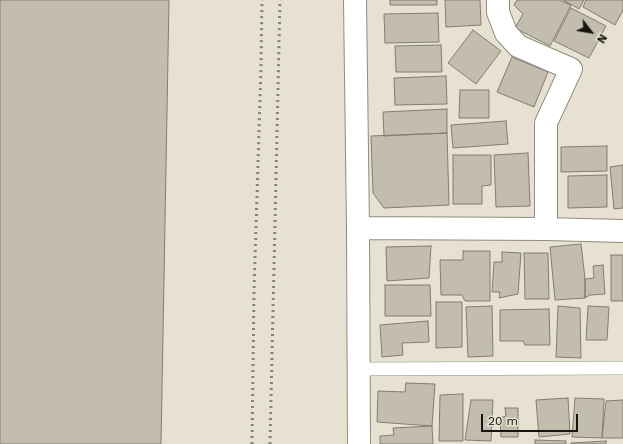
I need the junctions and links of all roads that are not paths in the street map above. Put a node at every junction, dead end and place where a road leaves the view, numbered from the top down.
1 (354, 0) edge
2 (498, 0) edge
3 (358, 228) junction
4 (546, 229) junction
5 (623, 231) edge
6 (623, 368) edge
7 (358, 369) junction
8 (359, 444) edge

1 - 3 street
2 - 4 street
3 - 4 street
3 - 7 street
4 - 5 street
6 - 7 lane
7 - 8 street

